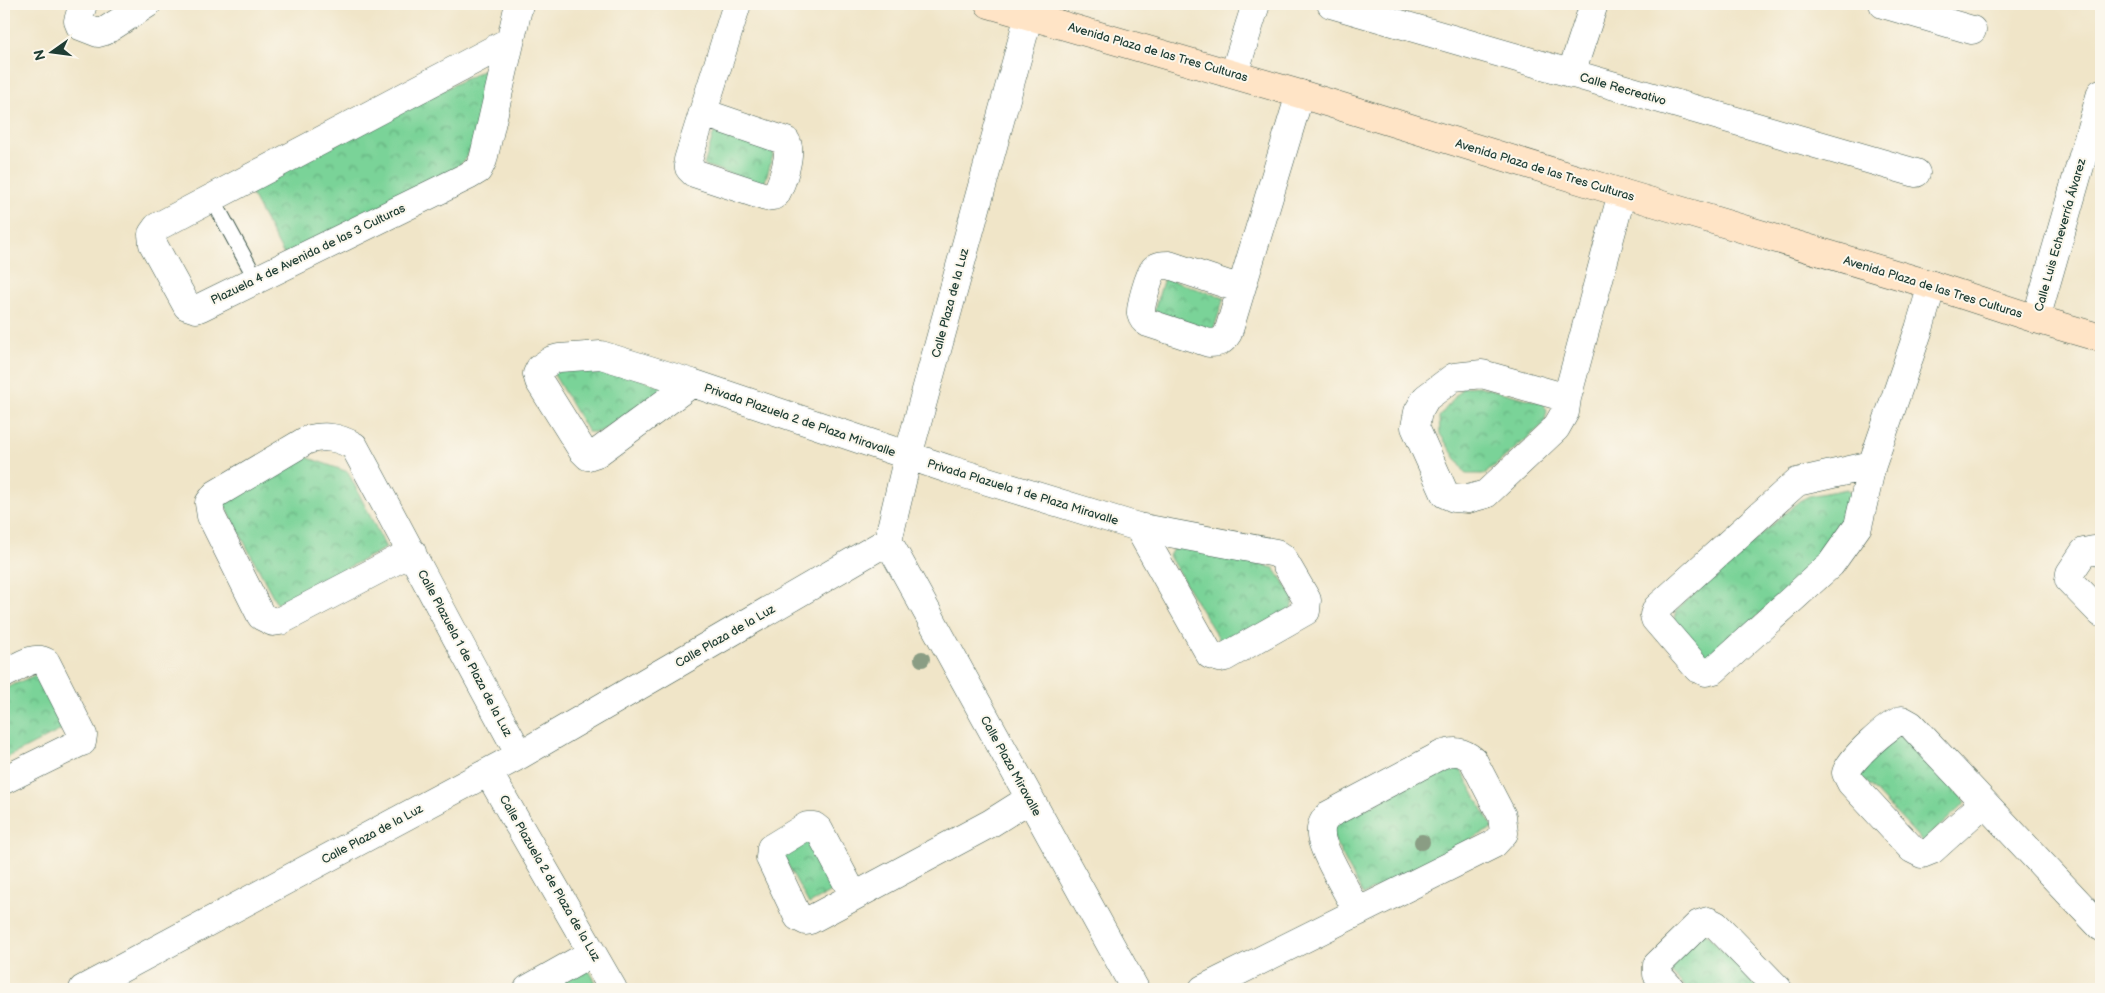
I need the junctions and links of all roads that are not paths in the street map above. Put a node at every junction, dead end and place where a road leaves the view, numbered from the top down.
1 (83, 4) edge
2 (148, 4) edge
3 (519, 4) edge
4 (737, 4) edge
5 (989, 4) edge
6 (1256, 4) edge
7 (1331, 4) edge
8 (1594, 4) edge
9 (1883, 4) edge
10 (1028, 15) junction
11 (1972, 30) dead end
12 (510, 41) junction
13 (1234, 74) junction
14 (1571, 74) junction
15 (2101, 93) edge
16 (1300, 94) junction
17 (704, 113) dead end
18 (1916, 173) dead end
19 (1622, 193) junction
20 (212, 198) junction
21 (256, 279) junction
22 (1932, 285) junction
23 (1241, 289) dead end
24 (2036, 319) junction
25 (2101, 338) edge
26 (692, 383) junction
27 (1567, 398) junction
28 (908, 456) junction
29 (1872, 465) junction
30 (1138, 527) junction
31 (888, 542) junction
32 (412, 552) junction
33 (2101, 553) edge
34 (2101, 613) edge
35 (4, 674) edge
36 (520, 755) junction
37 (488, 772) junction
38 (4, 780) edge
39 (1029, 799) junction
40 (1984, 802) junction
41 (854, 896) dead end
42 (1358, 912) junction
43 (2101, 926) edge
44 (592, 953) junction
45 (609, 988) edge
46 (83, 989) edge
47 (528, 989) edge
48 (1135, 989) edge
49 (1203, 989) edge
50 (1671, 989) edge
51 (1778, 989) edge

1 - 2 street
3 - 12 street, Plazuela 4 de Avenida de las 3 Culturas
4 - 17 street
5 - 10 street, Avenida Plaza de las Tres Culturas
6 - 13 street
7 - 14 street, Calle Recreativo
8 - 14 street
9 - 11 street
10 - 13 street, Avenida Plaza de las Tres Culturas
10 - 28 street, Calle Plaza de la Luz
12 - 20 street, Plazuela 4 de Avenida de las 3 Culturas
12 - 21 street, Plazuela 4 de Avenida de las 3 Culturas
13 - 16 street, Avenida Plaza de las Tres Culturas
14 - 18 street, Calle Recreativo
15 - 24 street, Calle Luis Echeverría Álvarez
16 - 19 street, Avenida Plaza de las Tres Culturas
16 - 23 street
19 - 22 street, Avenida Plaza de las Tres Culturas
19 - 27 street
20 - 21 lane
20 - 21 street, Plazuela 4 de Avenida de las 3 Culturas
22 - 24 street, Avenida Plaza de las Tres Culturas
22 - 29 street
24 - 25 street, Avenida Plaza de las Tres Culturas
26 - 26 street, Privada Plazuela 2 de Plaza Miravalle
26 - 28 street, Privada Plazuela 2 de Plaza Miravalle
27 - 27 street
28 - 30 street, Privada Plazuela 1 de Plaza Miravalle
28 - 31 street, Calle Plaza de la Luz
29 - 29 street
30 - 30 street, Privada Plazuela 1 de Plaza Miravalle
31 - 36 street, Calle Plaza de la Luz
31 - 39 street, Calle Plaza Miravalle
32 - 32 street, Calle Plazuela 1 de Plaza de la Luz
32 - 36 street, Calle Plazuela 1 de Plaza de la Luz
33 - 34 street
35 - 38 street
36 - 37 street, Calle Plaza de la Luz
37 - 44 street, Calle Plazuela 2 de Plaza de la Luz
37 - 46 street, Calle Plaza de la Luz
39 - 41 street
39 - 48 street, Calle Plaza Miravalle
40 - 40 street
40 - 43 street
42 - 42 street
42 - 49 street
44 - 45 street, Calle Plazuela 2 de Plaza de la Luz
44 - 47 street
50 - 51 street

